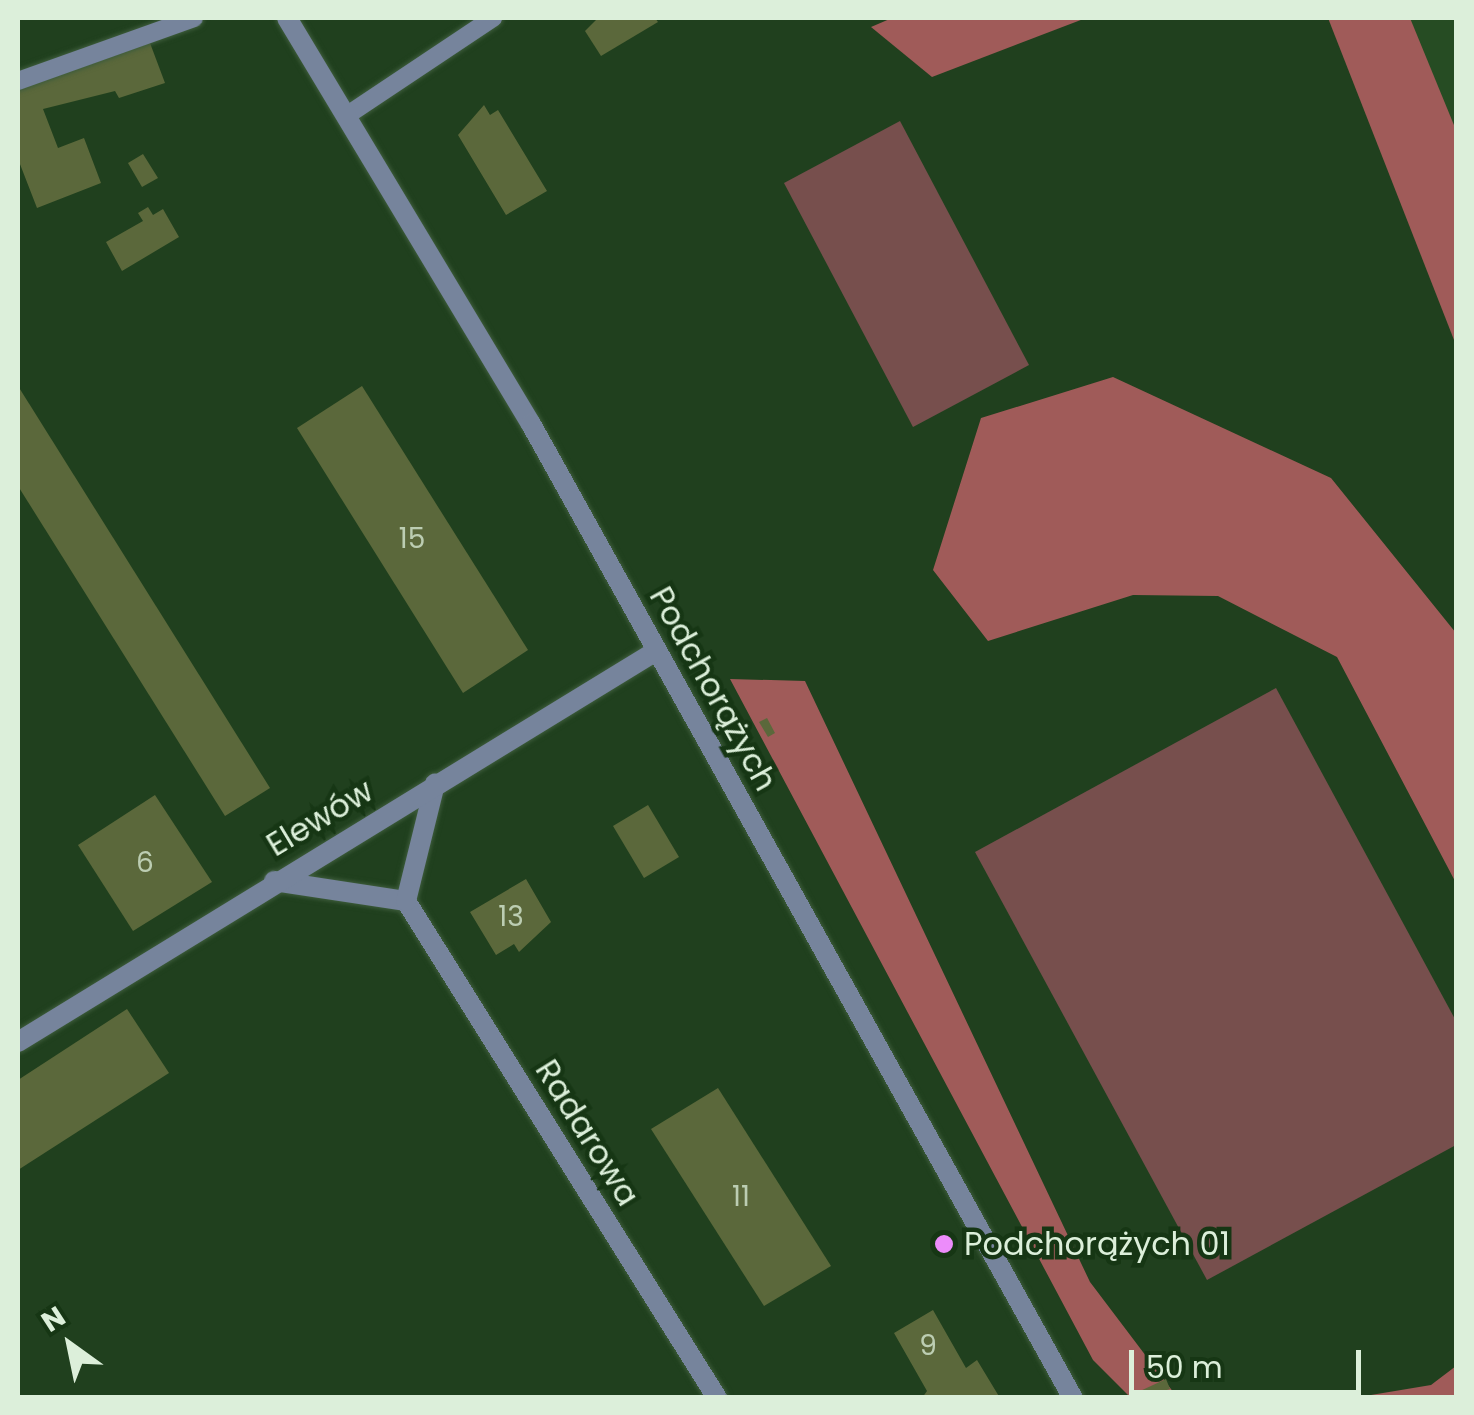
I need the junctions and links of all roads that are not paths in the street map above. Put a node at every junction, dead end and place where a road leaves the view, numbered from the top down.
1 (194, 18) edge
2 (287, 18) edge
3 (493, 18) edge
4 (18, 81) edge
5 (346, 116) junction
6 (656, 651) junction
7 (435, 784) junction
8 (274, 881) junction
9 (406, 901) junction
10 (18, 1042) edge
11 (717, 1398) edge
12 (1073, 1398) edge

1 - 4 lane
2 - 5 street, Podchorążych
3 - 5 lane
5 - 6 street, Podchorążych
6 - 7 street, Elewów
6 - 12 street, Podchorążych
7 - 8 street, Elewów
7 - 9 street
8 - 9 street
8 - 10 street, Elewów
9 - 11 street, Radarowa

